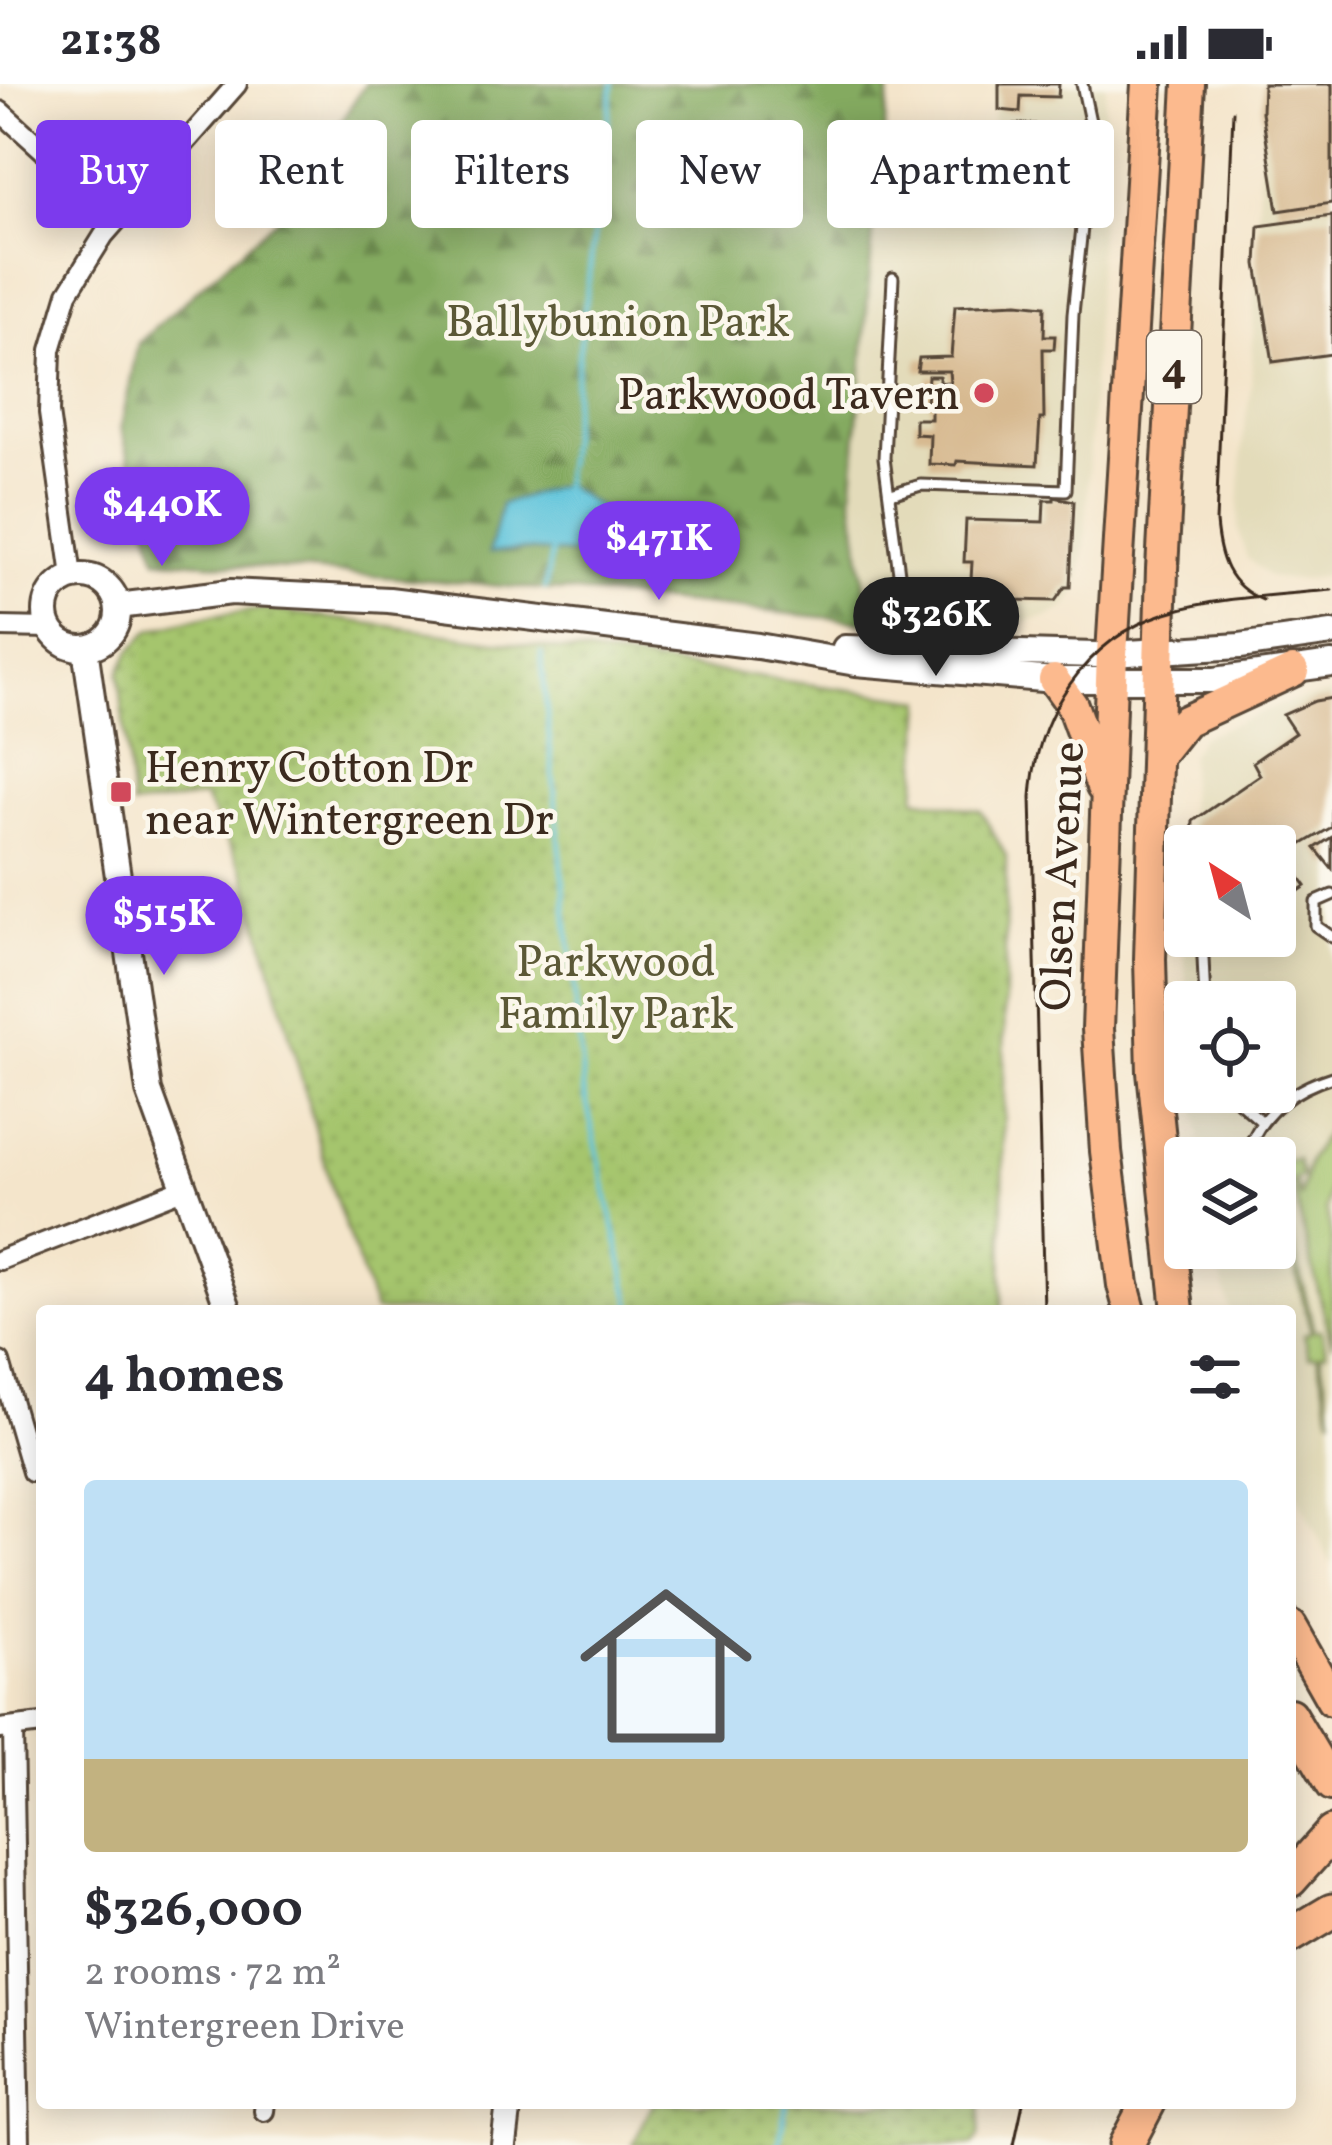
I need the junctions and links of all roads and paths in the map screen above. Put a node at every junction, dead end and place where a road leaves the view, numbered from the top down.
1 (237, 84) edge
2 (1082, 84) edge
3 (1147, 84) edge
4 (1189, 84) edge
5 (0, 111) edge
6 (191, 136) edge
7 (36, 144) edge
8 (111, 228) edge
9 (892, 278) dead end
10 (891, 494) junction
11 (72, 576) junction
12 (118, 606) junction
13 (0, 627) edge
14 (49, 628) junction
15 (1332, 633) edge
16 (758, 646) junction
17 (85, 648) junction
18 (900, 649) junction
19 (1160, 664) junction
20 (1332, 664) edge
21 (1112, 666) junction
22 (1293, 671) junction
23 (1054, 680) junction
24 (1158, 755) junction
25 (1104, 793) junction
26 (1332, 896) edge
27 (1332, 937) edge
28 (1332, 1077) edge
29 (1252, 1113) edge
30 (1261, 1121) junction
31 (1255, 1137) edge
32 (182, 1189) junction
33 (0, 1259) edge
34 (227, 1305) edge
35 (1129, 1305) edge
36 (1177, 1305) edge
37 (0, 1362) edge
38 (32, 1472) dead end
39 (1296, 1637) edge
40 (1332, 1700) edge
41 (1296, 1724) edge
42 (36, 1725) edge
43 (6, 1729) edge
44 (1332, 1785) edge
45 (1332, 1833) edge
46 (1296, 1873) edge
47 (1332, 1912) edge
48 (1296, 1933) edge
49 (507, 2109) edge
50 (1123, 2109) edge
51 (1145, 2109) edge
52 (20, 2145) edge
53 (504, 2145) edge
54 (1125, 2145) edge

1 - 6 street
2 - 10 lane
3 - 21 main road, Olsen Avenue / 4
4 - 19 main road, Olsen Avenue / 4
5 - 7 street
8 - 11 street
9 - 10 lane
10 - 18 lane
11 - 12 street
11 - 14 street
12 - 16 street
12 - 17 street
13 - 14 street
14 - 17 street
15 - 19 street
16 - 18 street
16 - 23 street
17 - 32 street
18 - 21 street
19 - 21 street
19 - 22 street
19 - 24 main road, Olsen Avenue / 4
20 - 22 street
21 - 23 street
21 - 25 main road, Olsen Avenue / 4
22 - 24 main road
23 - 25 main road
24 - 36 main road, Olsen Avenue / 4
25 - 35 main road, Olsen Avenue / 4
26 - 27 lane
28 - 30 lane
29 - 30 lane
30 - 31 lane
32 - 33 street
32 - 34 street
37 - 38 street
39 - 40 main road
41 - 44 main road
42 - 43 street
43 - 52 street
45 - 46 highway
47 - 48 highway
49 - 53 street
50 - 54 highway
51 - 54 highway

